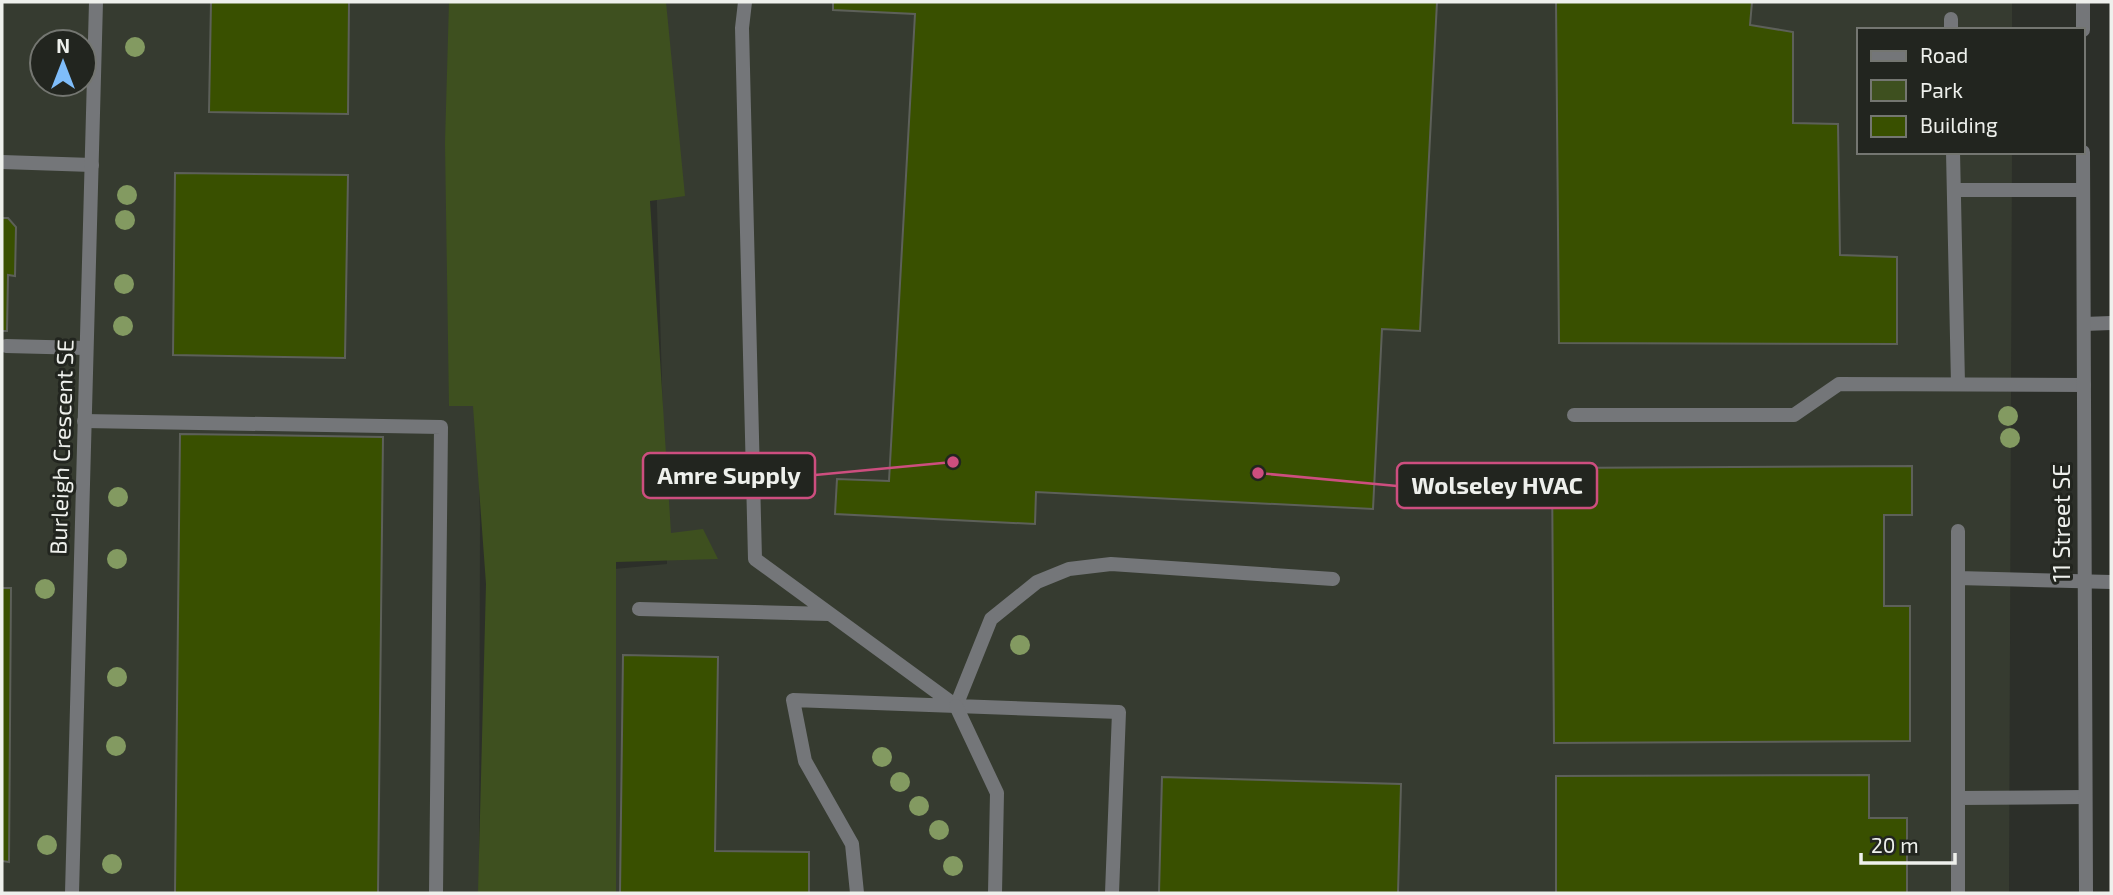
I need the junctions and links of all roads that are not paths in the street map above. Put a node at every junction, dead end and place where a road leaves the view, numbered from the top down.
1 (96, 2) edge
2 (745, 2) edge
3 (2082, 2) edge
4 (2083, 28) edge
5 (1953, 154) edge
6 (2083, 154) edge
7 (2, 162) edge
8 (92, 165) junction
9 (1954, 190) junction
10 (2083, 190) junction
11 (2111, 323) edge
12 (2084, 324) junction
13 (6, 346) dead end
14 (86, 348) junction
15 (1958, 384) junction
16 (2084, 385) junction
17 (1574, 415) dead end
18 (85, 421) junction
19 (1958, 531) dead end
20 (1958, 578) junction
21 (1333, 579) dead end
22 (2084, 580) junction
23 (2111, 582) edge
24 (639, 609) dead end
25 (829, 614) junction
26 (956, 706) junction
27 (2085, 797) junction
28 (1958, 798) junction
29 (72, 893) edge
30 (436, 893) edge
31 (857, 893) edge
32 (995, 893) edge
33 (1112, 893) edge
34 (1958, 893) edge
35 (2086, 893) edge

1 - 8 street, Burleigh Crescent SE
2 - 25 street
3 - 4 street
5 - 9 street
6 - 10 street, 11 Street SE
7 - 8 street
8 - 14 street, Burleigh Crescent SE
9 - 10 street
9 - 15 street
10 - 12 street, 11 Street SE
11 - 12 street
12 - 16 street, 11 Street SE
13 - 14 street
14 - 18 street, Burleigh Crescent SE
15 - 16 street
15 - 17 street
16 - 22 street, 11 Street SE
18 - 29 street, Burleigh Crescent SE
18 - 30 street
19 - 20 street
20 - 22 street
20 - 28 street
21 - 26 street
22 - 23 street
22 - 27 street, 11 Street SE
24 - 25 street
25 - 26 street
26 - 31 street
26 - 32 street
26 - 33 street
27 - 28 street
27 - 35 street, 11 Street SE
28 - 34 street

